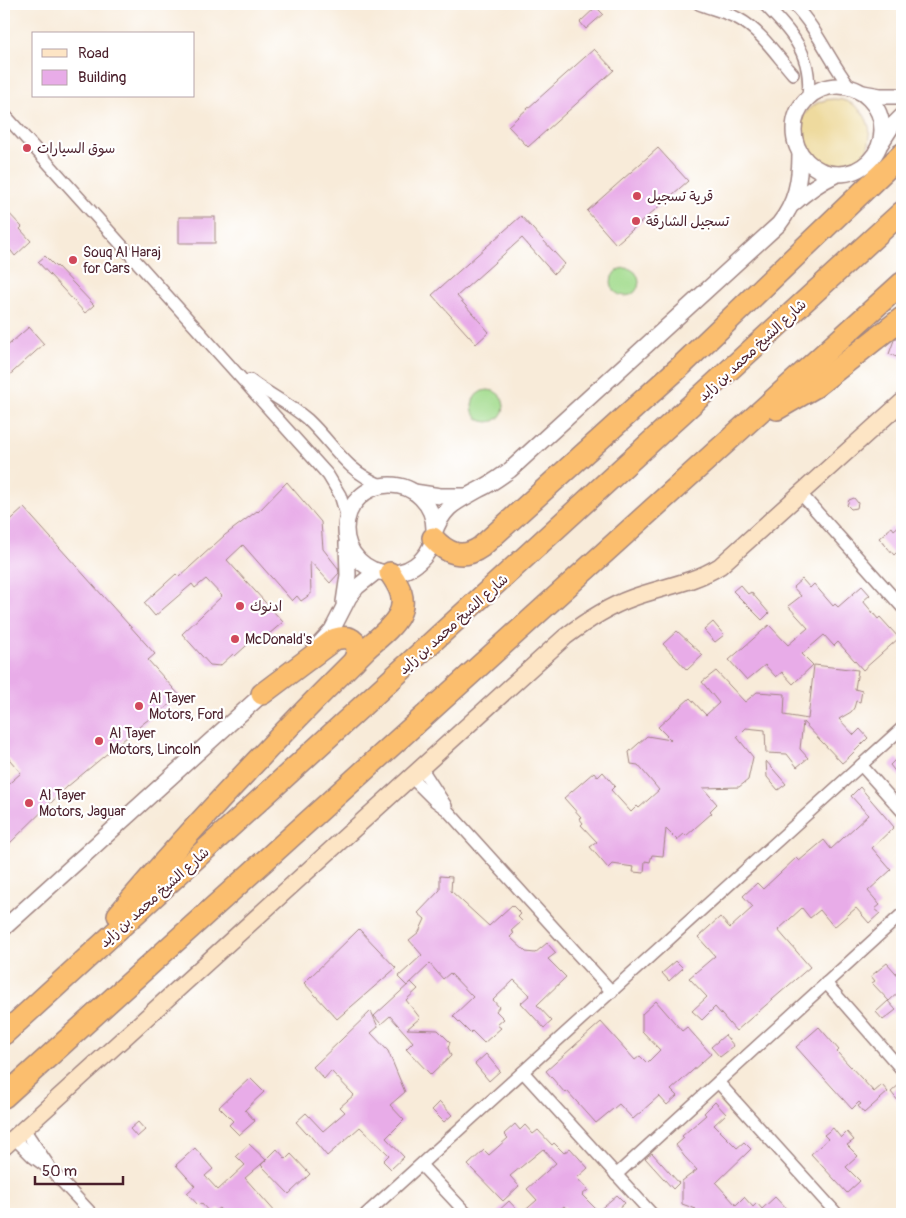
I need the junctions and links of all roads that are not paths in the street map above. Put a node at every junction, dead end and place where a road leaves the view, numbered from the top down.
1 (700, 4) edge
2 (793, 4) edge
3 (768, 7) edge
4 (793, 74) dead end
5 (856, 90) junction
6 (808, 96) junction
7 (902, 96) edge
8 (4, 114) edge
9 (902, 116) edge
10 (880, 144) junction
11 (800, 154) junction
12 (902, 154) edge
13 (837, 174) junction
14 (792, 205) junction
15 (902, 212) edge
16 (902, 283) edge
17 (902, 318) edge
18 (227, 362) junction
19 (902, 402) edge
20 (754, 419) junction
21 (381, 485) junction
22 (414, 492) junction
23 (800, 494) junction
24 (467, 496) junction
25 (346, 518) junction
26 (434, 536) junction
27 (347, 541) junction
28 (384, 572) junction
29 (902, 607) edge
30 (343, 608) junction
31 (354, 661) junction
32 (262, 694) junction
33 (902, 728) edge
34 (861, 766) junction
35 (417, 773) junction
36 (902, 811) edge
37 (902, 914) edge
38 (4, 928) edge
39 (67, 976) junction
40 (826, 983) junction
41 (612, 992) junction
42 (4, 1034) edge
43 (902, 1070) edge
44 (523, 1072) junction
45 (718, 1082) junction
46 (4, 1097) edge
47 (14, 1138) edge
48 (421, 1165) junction
49 (616, 1175) junction
50 (92, 1214) edge
51 (366, 1214) edge
52 (466, 1214) edge
53 (652, 1214) edge
54 (837, 1214) edge

1 - 4 street
2 - 5 street
3 - 6 street
5 - 6 street
5 - 7 street
5 - 10 street
6 - 11 street
8 - 18 street
9 - 10 street
10 - 13 street
11 - 13 street
11 - 14 street
12 - 26 highway
13 - 14 street
14 - 24 street
15 - 39 highway, شارع الشيخ محمد بن زايد
16 - 20 highway
17 - 20 highway
18 - 21 street
18 - 25 street
19 - 23 main road
20 - 46 highway
21 - 22 street
21 - 25 street
22 - 24 street
22 - 26 street
23 - 29 street
23 - 35 main road
24 - 26 street
25 - 27 street
26 - 28 street
27 - 28 street
27 - 30 street
28 - 30 street
28 - 31 highway
30 - 32 street
31 - 32 highway
31 - 39 highway
32 - 38 street
33 - 34 street
34 - 36 street
34 - 41 street
35 - 41 street
35 - 47 main road
37 - 40 street
39 - 42 highway, شارع الشيخ محمد بن زايد
40 - 43 street
40 - 45 street
41 - 44 street
44 - 48 street
44 - 49 street
45 - 49 street
45 - 54 street
47 - 50 street
48 - 51 street
48 - 52 street
49 - 53 street

